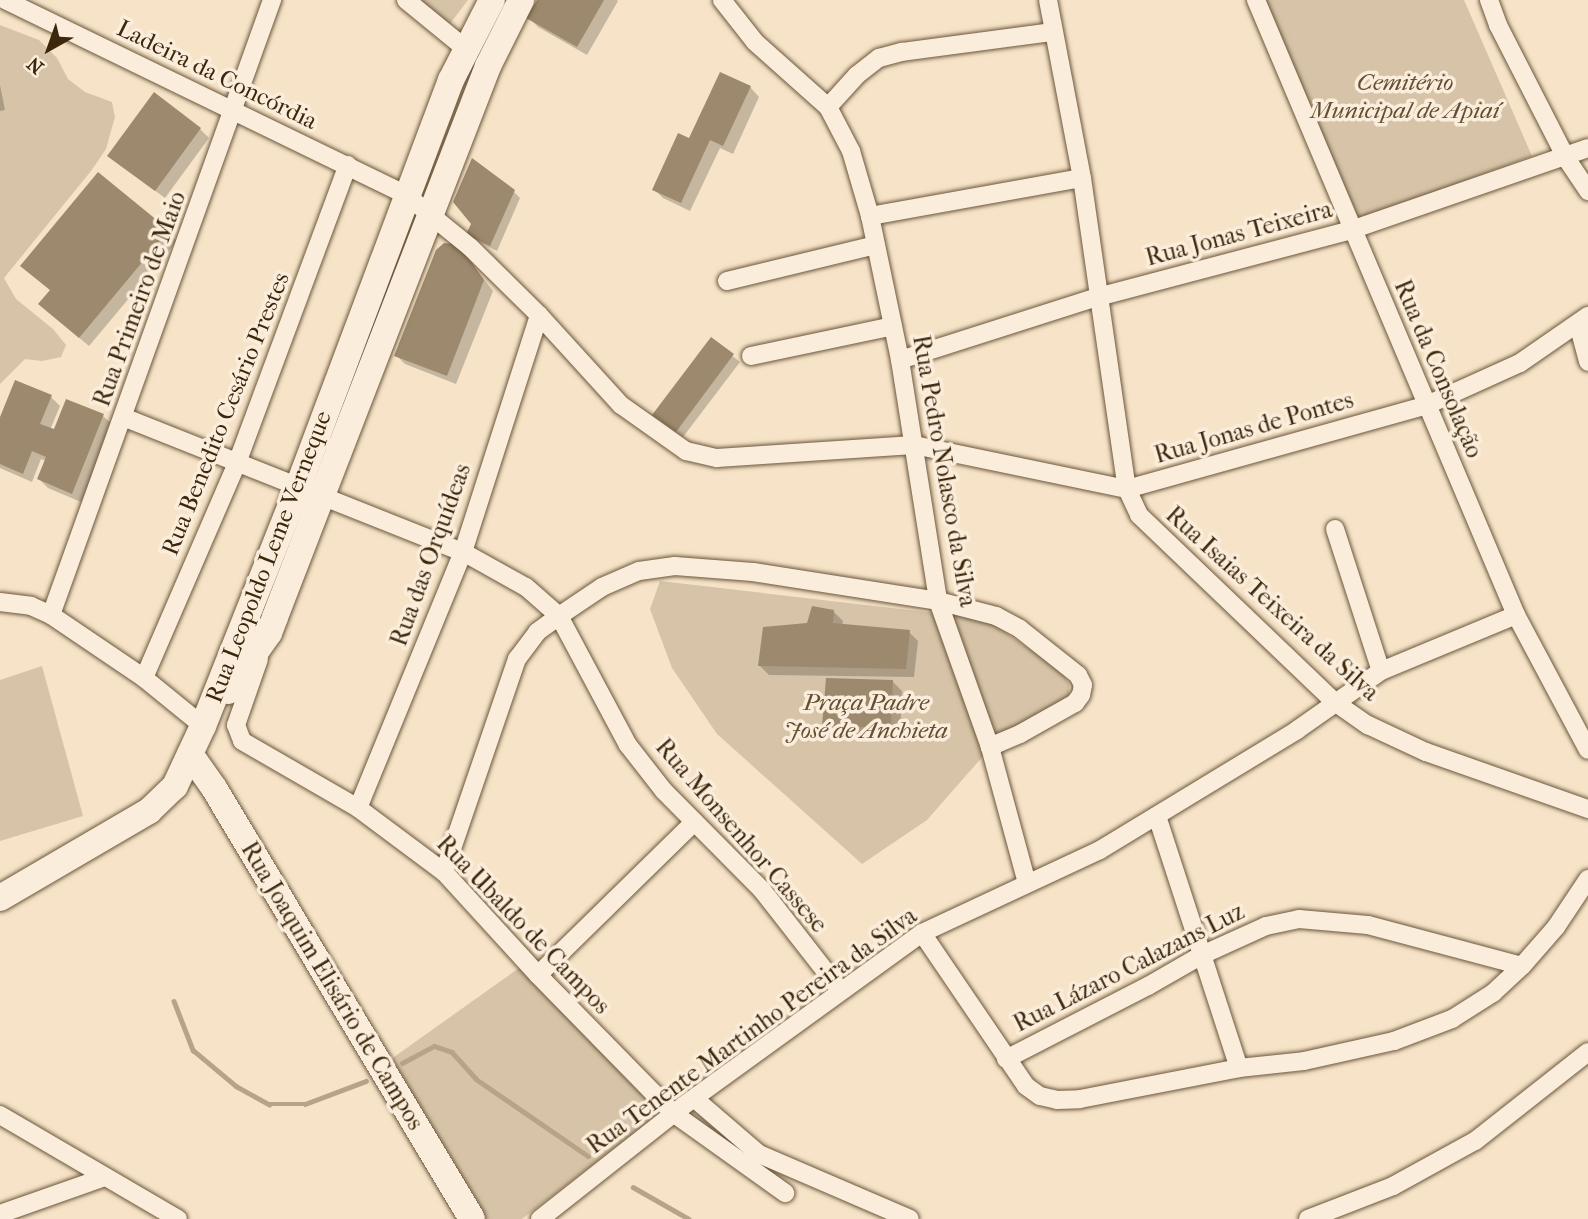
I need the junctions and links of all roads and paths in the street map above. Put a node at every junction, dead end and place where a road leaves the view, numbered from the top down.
1 (5, 0) edge
2 (406, 0) edge
3 (492, 0) edge
4 (521, 0) edge
5 (722, 0) edge
6 (1048, 0) edge
7 (1256, 0) edge
8 (1489, 0) edge
9 (271, 1) edge
10 (1052, 32) junction
11 (467, 50) junction
12 (828, 107) junction
13 (234, 110) junction
14 (1588, 148) edge
15 (1566, 158) junction
16 (348, 165) junction
17 (1082, 178) junction
18 (1588, 191) edge
19 (406, 195) junction
20 (429, 213) junction
21 (870, 216) junction
22 (1351, 230) junction
23 (876, 245) junction
24 (727, 281) dead end
25 (1098, 298) junction
26 (538, 315) junction
27 (1583, 320) edge
28 (892, 326) junction
29 (751, 356) dead end
30 (901, 360) junction
31 (1588, 362) edge
32 (1427, 405) junction
33 (123, 417) junction
34 (914, 445) junction
35 (237, 463) junction
36 (298, 487) junction
37 (1127, 489) junction
38 (324, 497) junction
39 (1335, 529) dead end
40 (463, 552) junction
41 (938, 601) junction
42 (0, 603) edge
43 (51, 615) junction
44 (1516, 615) junction
45 (559, 617) junction
46 (269, 633) junction
47 (1381, 671) junction
48 (144, 678) junction
49 (1336, 703) junction
50 (203, 726) junction
51 (990, 747) junction
52 (1588, 750) edge
53 (190, 754) junction
54 (358, 808) junction
55 (1588, 809) edge
56 (1157, 817) junction
57 (694, 822) junction
58 (444, 872) junction
59 (1588, 879) edge
60 (1027, 883) junction
61 (0, 898) edge
62 (922, 933) junction
63 (1202, 954) junction
64 (1522, 966) junction
65 (538, 975) junction
66 (841, 991) junction
67 (1588, 1052) edge
68 (1006, 1059) junction
69 (1240, 1068) junction
70 (695, 1099) junction
71 (673, 1113) junction
72 (0, 1115) edge
73 (105, 1177) junction
74 (785, 1193) dead end
75 (0, 1214) edge
76 (178, 1219) edge
77 (472, 1219) edge
78 (540, 1219) edge
79 (910, 1219) edge
80 (1308, 1219) edge

1 - 13 street, Ladeira da Concórdia
2 - 11 street
3 - 11 main road, Rua Leopoldo Leme Verneque
4 - 20 main road, Rua Leopoldo Leme Verneque
5 - 12 street
6 - 10 street, Rua Isaias Teixeira da Silva
7 - 22 street, Rua da Consolação
8 - 15 street
9 - 13 street, Rua Primeiro de Maio
10 - 12 street
10 - 17 street, Rua Isaias Teixeira da Silva
11 - 19 main road, Rua Leopoldo Leme Verneque
12 - 21 street, Rua Pedro Nolasco da Silva
13 - 16 street, Ladeira da Concórdia
13 - 33 street, Rua Primeiro de Maio
14 - 15 street, Rua Jonas Teixeira
15 - 18 street
15 - 22 street, Rua Jonas Teixeira
16 - 19 street, Ladeira da Concórdia
16 - 35 street, Rua Benedito Cesário Prestes
17 - 21 street
17 - 25 street, Rua Isaias Teixeira da Silva
19 - 20 street, Ladeira da Concórdia
19 - 36 main road, Rua Leopoldo Leme Verneque
20 - 26 street, Ladeira da Concórdia
20 - 38 main road, Rua Leopoldo Leme Verneque
21 - 23 street, Rua Pedro Nolasco da Silva
22 - 25 street, Rua Jonas Teixeira
22 - 32 street, Rua da Consolação
23 - 24 street
23 - 28 street, Rua Pedro Nolasco da Silva
25 - 30 street, Rua Jonas Teixeira
25 - 37 street, Rua Isaias Teixeira da Silva
26 - 34 street, Rua Jonas de Pontes
26 - 40 street, Rua das Orquídeas
27 - 31 street
27 - 32 street, Rua Jonas de Pontes
28 - 29 street
28 - 30 street, Rua Pedro Nolasco da Silva
30 - 34 street, Rua Pedro Nolasco da Silva
32 - 37 street, Rua Jonas de Pontes
32 - 44 street, Rua da Consolação
33 - 35 street, Rua Monsenhor Cassese
33 - 43 street, Rua Primeiro de Maio
34 - 37 street, Rua Jonas de Pontes
34 - 41 street, Rua Pedro Nolasco da Silva
35 - 36 street, Rua Monsenhor Cassese
35 - 48 street, Rua Benedito Cesário Prestes
36 - 38 street, Rua Monsenhor Cassese
36 - 50 main road, Rua Leopoldo Leme Verneque
37 - 49 street, Rua Isaias Teixeira da Silva
38 - 40 street, Rua Monsenhor Cassese
38 - 46 main road, Rua Leopoldo Leme Verneque
39 - 47 street
40 - 45 street, Rua Monsenhor Cassese
40 - 54 street, Rua das Orquídeas
41 - 45 street
41 - 51 street, Rua Pedro Nolasco da Silva
41 - 51 street
42 - 43 street
43 - 48 street
44 - 47 street, Rua Tenente Martinho Pereira da Silva
44 - 52 street, Rua da Consolação
45 - 57 street, Rua Monsenhor Cassese
45 - 58 street
46 - 50 main road, Rua Leopoldo Leme Verneque
46 - 54 street, Rua Ubaldo de Campos
47 - 49 street, Rua Tenente Martinho Pereira da Silva
48 - 50 street
49 - 55 street, Rua Isaias Teixeira da Silva
49 - 56 street, Rua Tenente Martinho Pereira da Silva
50 - 53 main road
51 - 60 street, Rua Pedro Nolasco da Silva
53 - 61 main road
53 - 77 main road, Rua Joaquim Elisário de Campos
54 - 58 street, Rua Ubaldo de Campos
56 - 60 street, Rua Tenente Martinho Pereira da Silva
56 - 63 street
57 - 65 street
57 - 66 street, Rua Monsenhor Cassese
58 - 65 street, Rua Ubaldo de Campos
59 - 64 street
60 - 62 street, Rua Tenente Martinho Pereira da Silva
62 - 66 street, Rua Tenente Martinho Pereira da Silva
62 - 68 street
63 - 64 street, Rua Lázaro Calazans Luz
63 - 68 street, Rua Lázaro Calazans Luz
63 - 69 street
64 - 69 street
65 - 71 street, Rua Ubaldo de Campos
66 - 70 street, Rua Tenente Martinho Pereira da Silva
67 - 80 street
68 - 69 street
70 - 71 street, Rua Tenente Martinho Pereira da Silva
70 - 79 street
71 - 74 street, Rua Ubaldo de Campos
71 - 78 street, Rua Tenente Martinho Pereira da Silva
72 - 73 street
73 - 75 street
73 - 76 street

